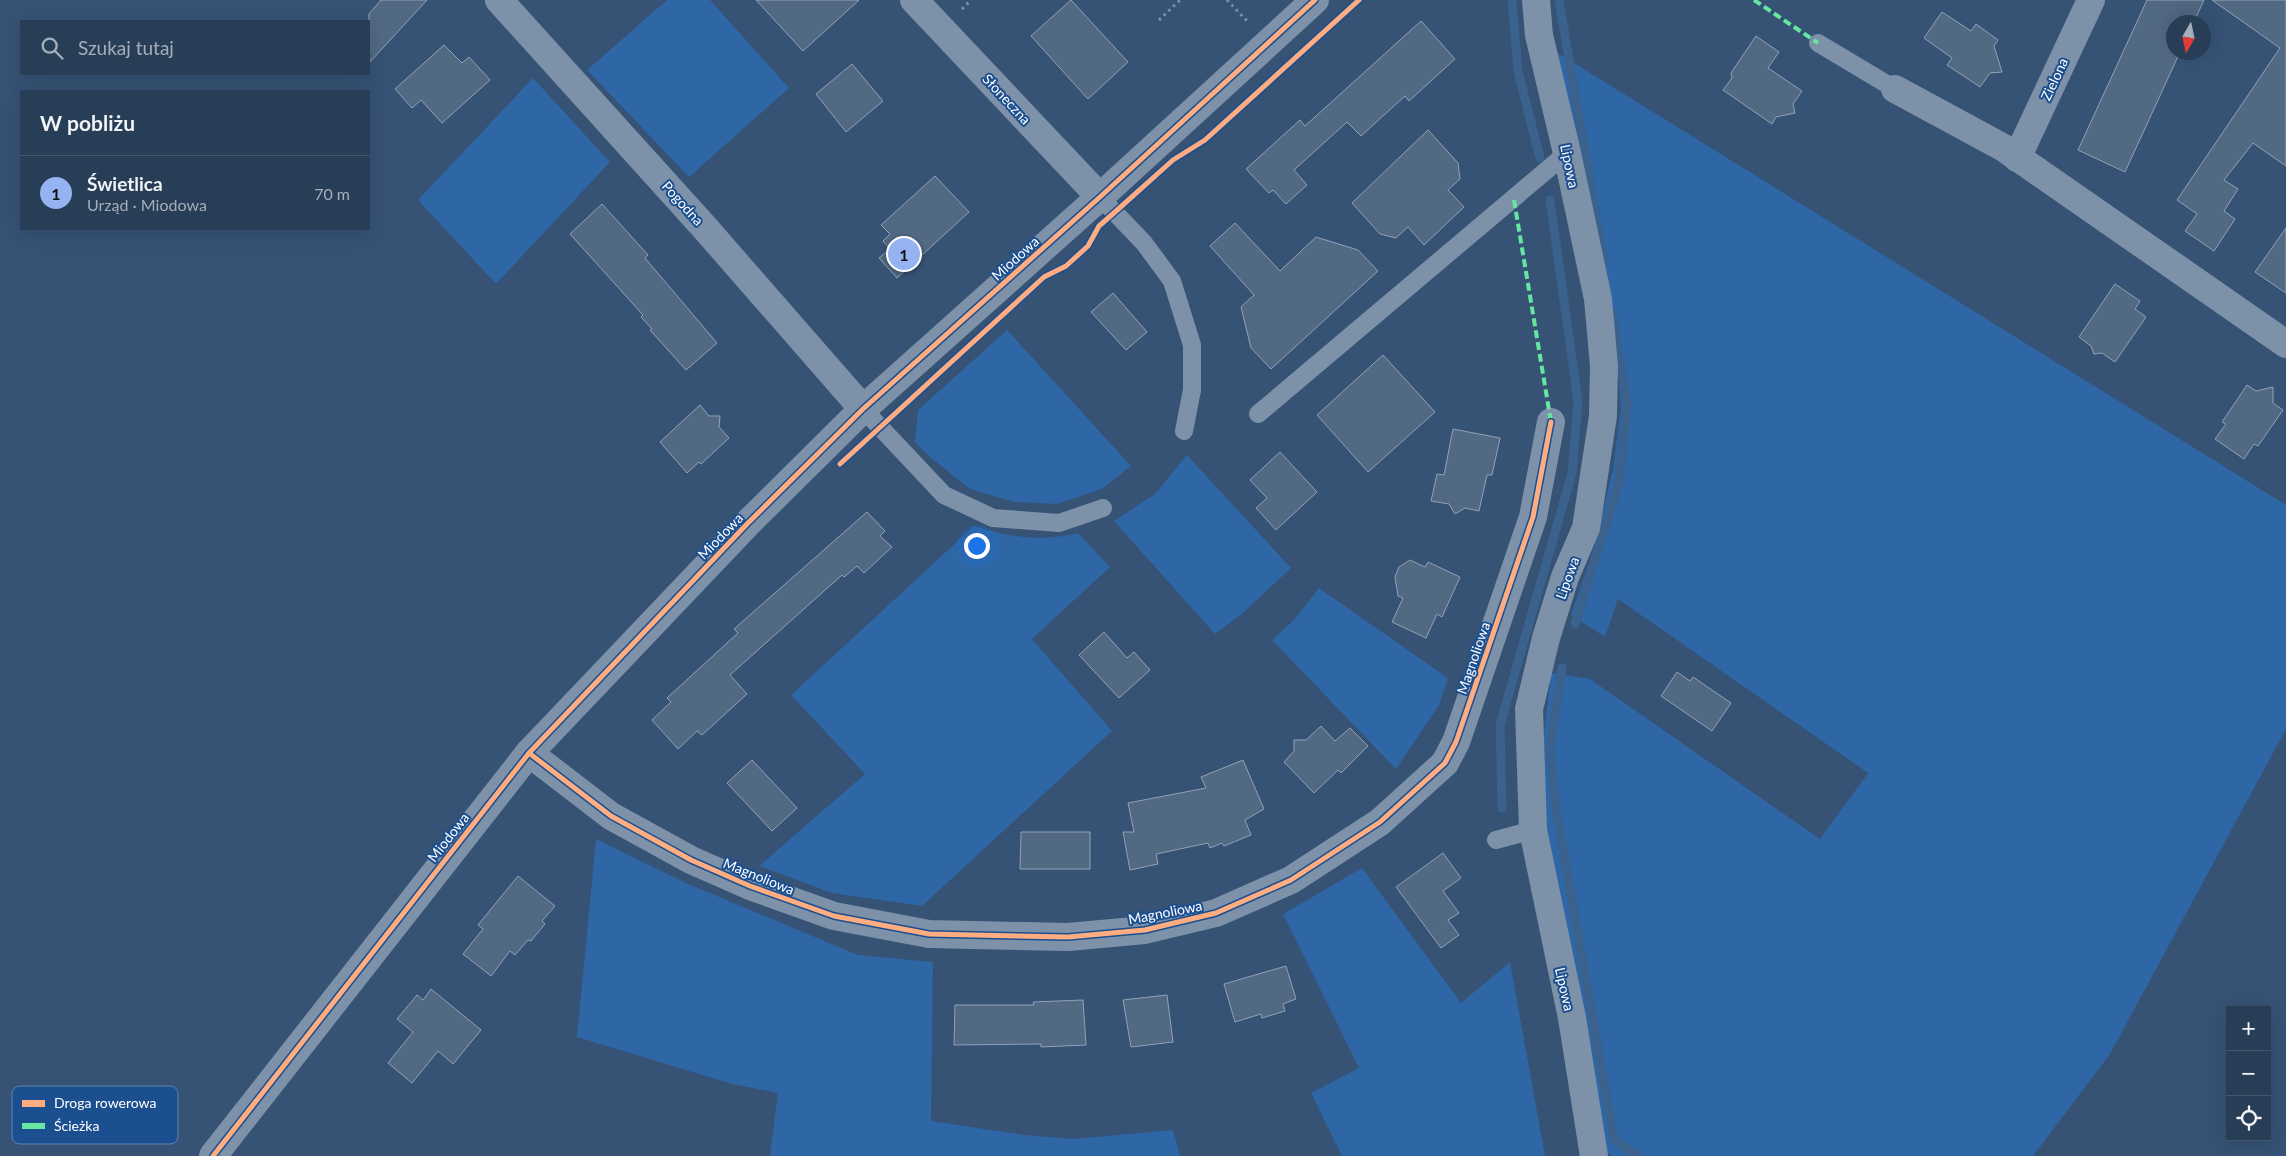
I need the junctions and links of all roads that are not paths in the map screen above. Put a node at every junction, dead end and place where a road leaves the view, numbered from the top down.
1 (499, 0) edge
2 (914, 0) edge
3 (1315, 0) edge
4 (1536, 0) edge
5 (2091, 0) edge
6 (1818, 43) dead end
7 (1895, 89) joint
8 (1567, 153) junction
9 (2017, 158) junction
10 (1100, 197) junction
11 (2286, 344) edge
12 (863, 409) junction
13 (1258, 414) dead end
14 (1551, 422) dead end
15 (1184, 430) dead end
16 (1103, 508) dead end
17 (529, 753) junction
18 (1533, 830) junction
19 (1496, 840) dead end
20 (213, 1156) edge
21 (1594, 1156) edge

1 - 12 street, Pogodna
2 - 10 street, Słoneczna
3 - 10 street, Miodowa
4 - 8 street, Lipowa
5 - 9 street, Zielona
6 - 7 lane
7 - 9 street
8 - 13 lane
8 - 18 street, Lipowa
9 - 11 street
10 - 12 street, Miodowa
10 - 15 lane
12 - 16 lane
12 - 17 street, Miodowa
14 - 17 street, Magnoliowa
17 - 20 street, Miodowa
18 - 19 lane
18 - 21 street, Lipowa

